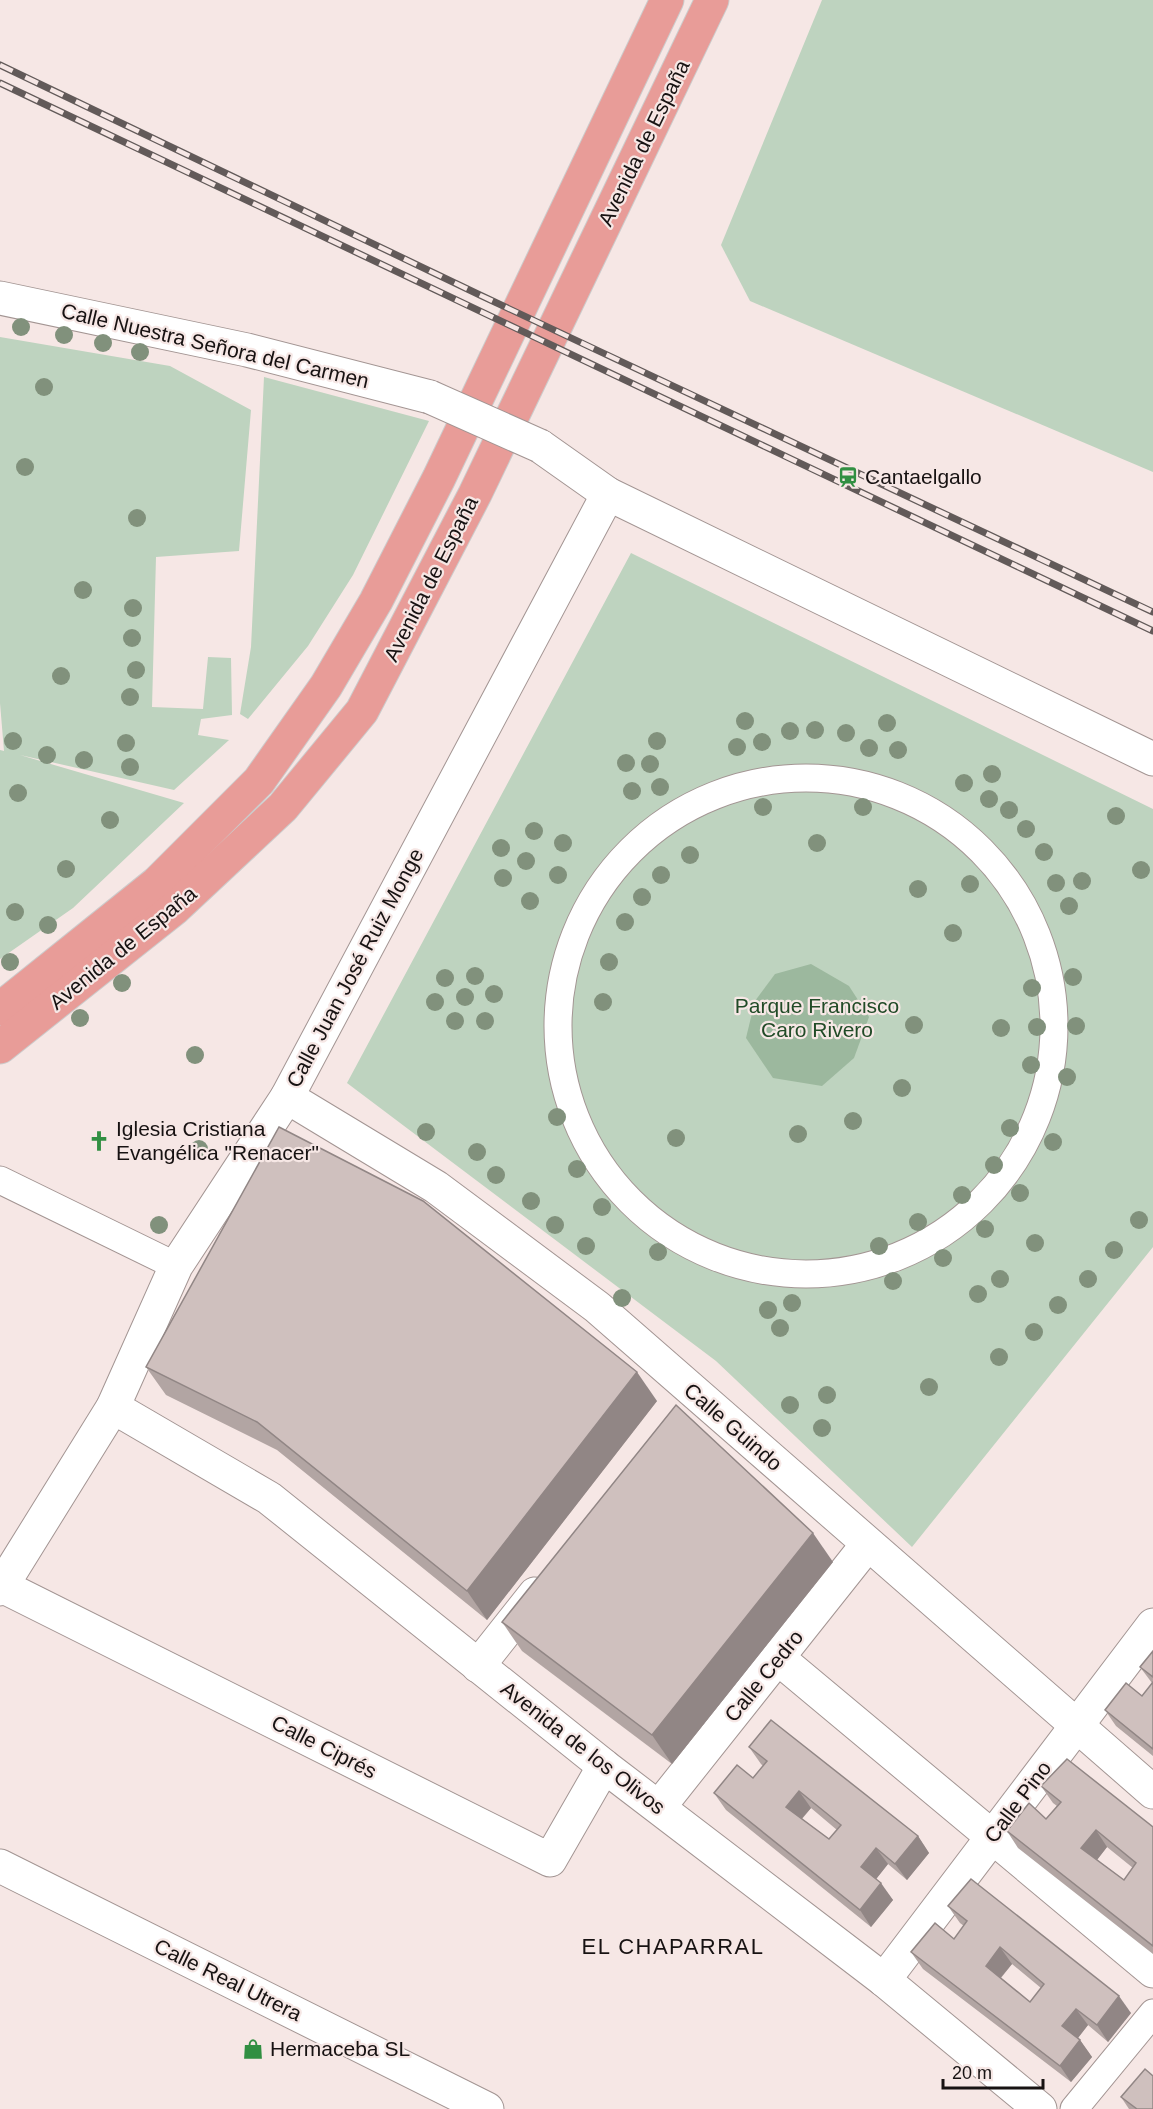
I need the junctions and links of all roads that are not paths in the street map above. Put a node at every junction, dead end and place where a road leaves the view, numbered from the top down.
1 (667, 0) edge
2 (712, 0) edge
3 (0, 298) edge
4 (608, 494) junction
5 (1153, 759) edge
6 (0, 1009) edge
7 (0, 1047) edge
8 (287, 1097) junction
9 (0, 1180) edge
10 (723, 1258) joint
11 (176, 1266) junction
12 (694, 1392) junction
13 (113, 1407) junction
14 (672, 1420) edge
15 (867, 1545) junction
16 (550, 1575) edge
17 (1, 1587) edge
18 (1153, 1625) edge
19 (778, 1658) junction
20 (478, 1666) junction
21 (1076, 1725) junction
22 (604, 1766) junction
23 (1153, 1792) edge
24 (659, 1807) junction
25 (992, 1837) junction
26 (0, 1866) edge
27 (1153, 1971) edge
28 (884, 1980) junction
29 (1153, 2013) edge
30 (1025, 2105) edge
31 (487, 2109) edge
32 (1074, 2109) edge

1 - 6 main road, Avenida de España
2 - 7 main road, Avenida de España
3 - 4 street, Calle Nuestra Señora del Carmen, bridge
4 - 5 street, Calle Nuestra Señora del Carmen
4 - 8 street, Calle Juan José Ruiz Monge
8 - 11 street, Calle Juan José Ruiz Monge
8 - 12 street, Calle Guindo
9 - 11 street
10 - 10 street
11 - 13 street, Calle Juan José Ruiz Monge
12 - 14 street
12 - 15 street, Calle Guindo
13 - 17 street, Calle Juan José Ruiz Monge
13 - 20 street, Avenida de los Olivos
15 - 19 street, Calle Cedro
15 - 21 street, Calle Guindo
16 - 20 street
17 - 22 street, Calle Ciprés
18 - 21 street, Calle Pino
19 - 24 street, Calle Cedro
19 - 25 street
20 - 22 street, Avenida de los Olivos
21 - 23 street, Calle Guindo
21 - 25 street, Calle Pino
22 - 24 street, Avenida de los Olivos
24 - 28 street, Avenida de los Olivos
25 - 27 street
25 - 28 street, Calle Pino
26 - 31 street, Calle Real Utrera
28 - 30 street, Avenida de los Olivos
29 - 32 street

